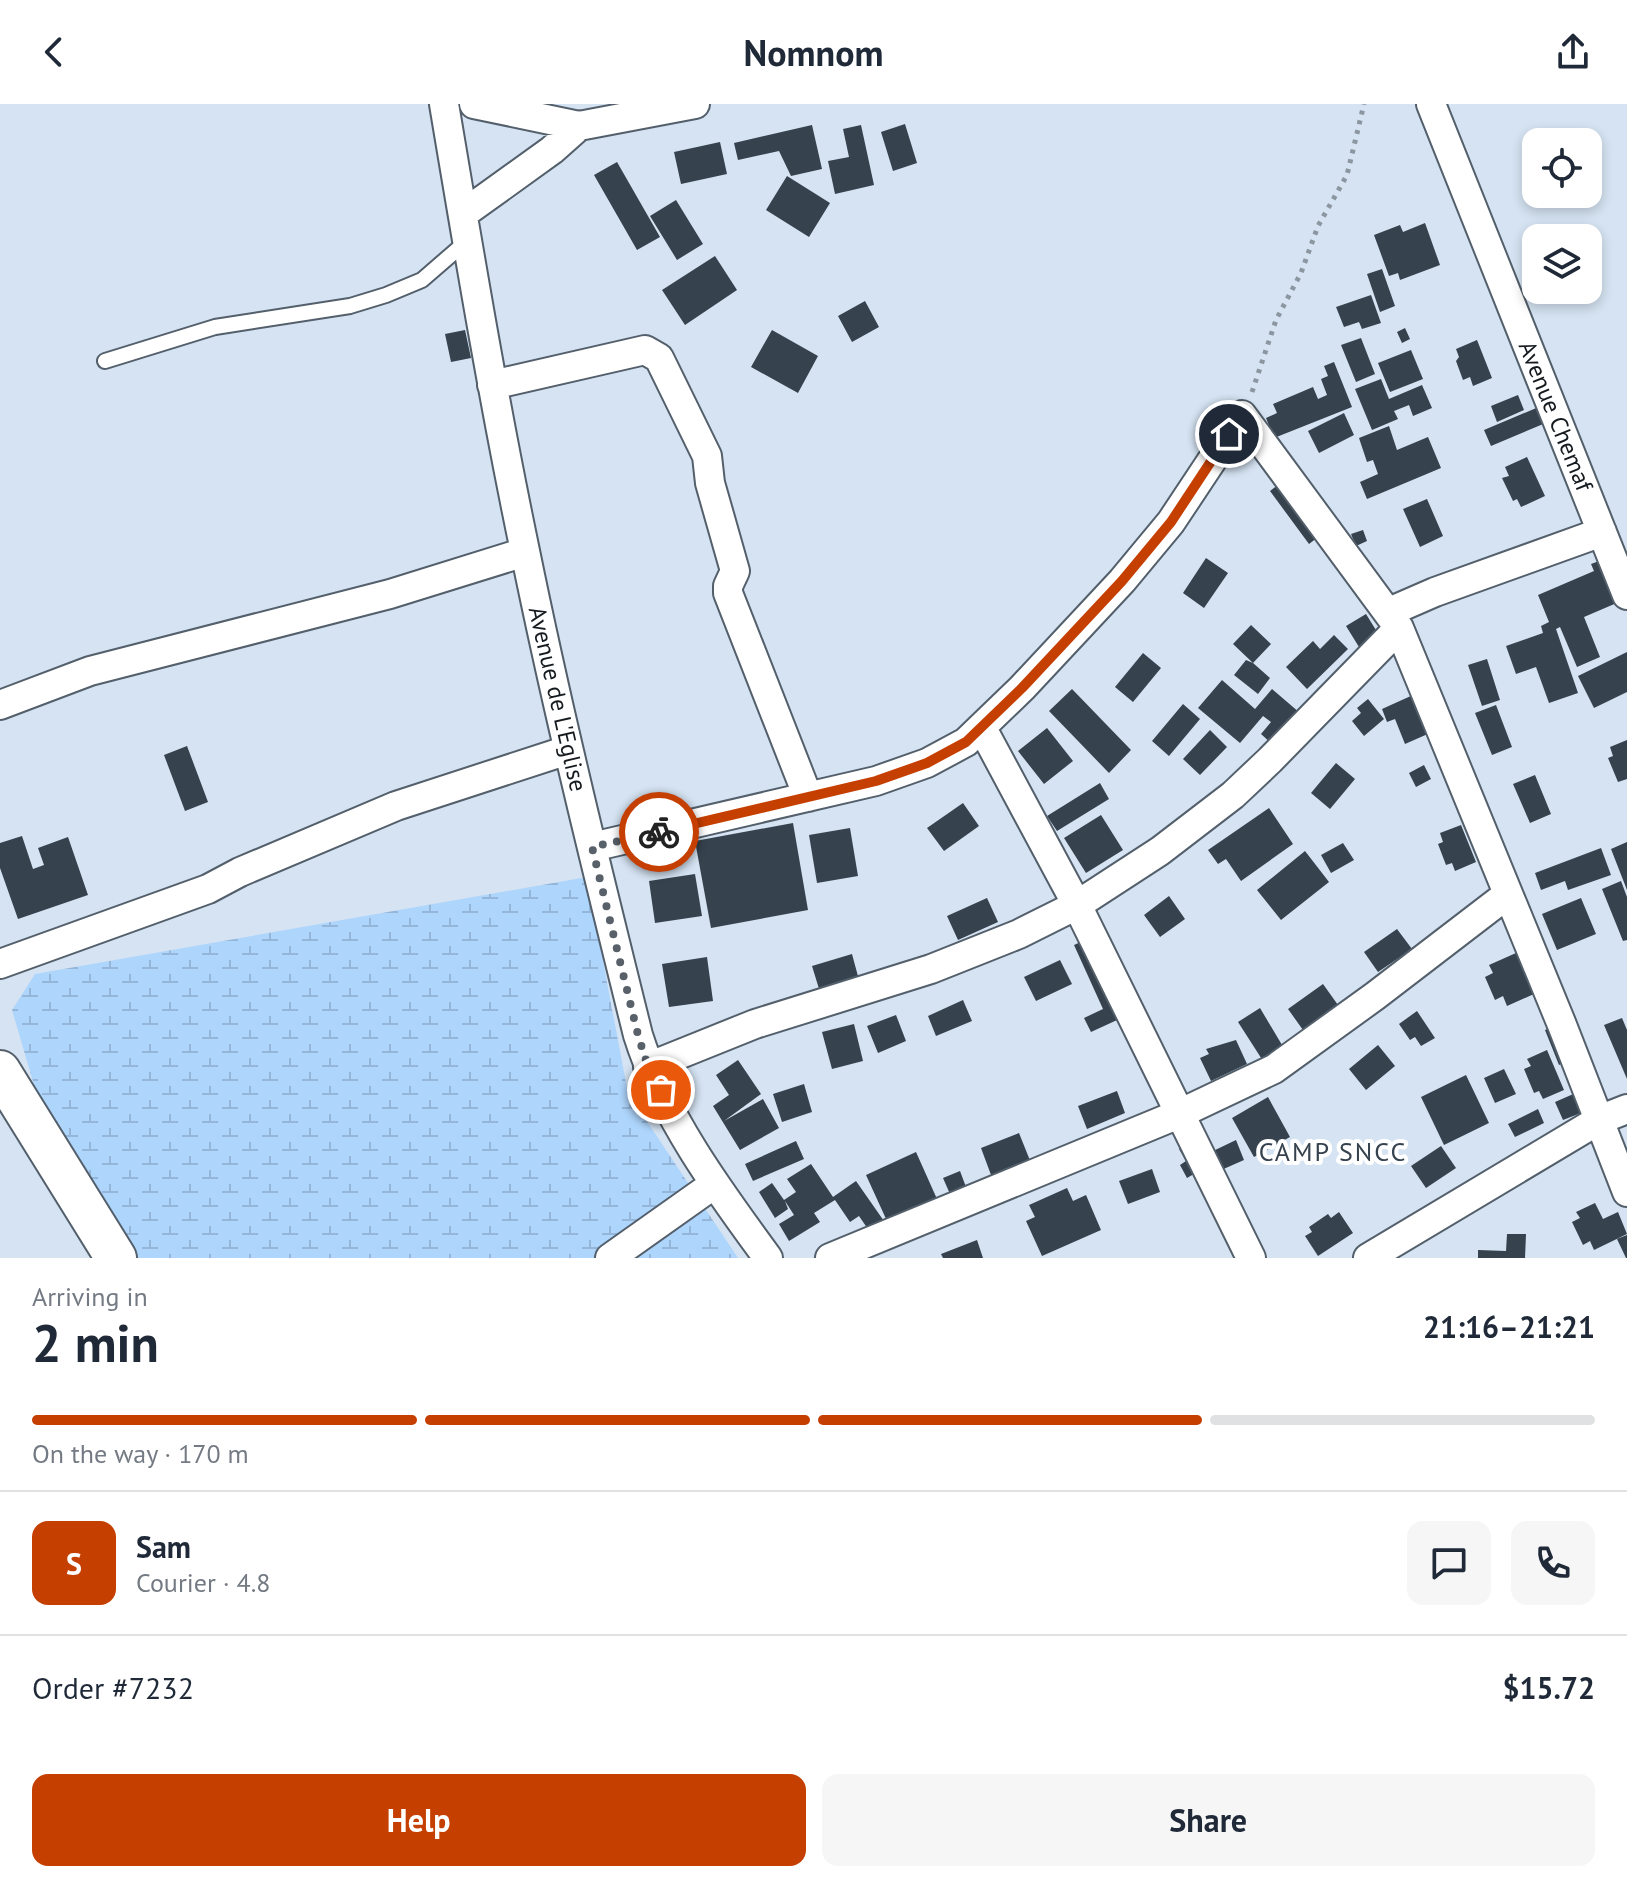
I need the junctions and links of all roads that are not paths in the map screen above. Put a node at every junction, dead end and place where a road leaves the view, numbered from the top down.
1 (444, 104) edge
2 (474, 104) edge
3 (695, 104) edge
4 (1431, 104) edge
5 (579, 126) junction
6 (465, 228) junction
7 (105, 361) dead end
8 (492, 385) junction
9 (1602, 532) junction
10 (525, 552) junction
11 (1627, 595) edge
12 (1394, 620) junction
13 (0, 705) edge
14 (982, 728) junction
15 (568, 750) junction
16 (808, 797) junction
17 (592, 847) junction
18 (1508, 894) junction
19 (1077, 905) junction
20 (0, 964) edge
21 (648, 1067) junction
22 (0, 1071) edge
23 (1627, 1109) edge
24 (1179, 1114) junction
25 (1599, 1120) junction
26 (713, 1185) junction
27 (1627, 1192) edge
28 (116, 1258) edge
29 (610, 1258) edge
30 (768, 1258) edge
31 (830, 1258) edge
32 (1251, 1258) edge
33 (1368, 1258) edge

1 - 6 street, Avenue de L'Eglise
2 - 5 street
3 - 5 street
4 - 9 street, Avenue Chemaf
5 - 6 street
6 - 7 lane
6 - 8 street, Avenue de L'Eglise
8 - 10 street, Avenue de L'Eglise
8 - 16 street
9 - 11 street, Avenue Chemaf
9 - 12 street
10 - 13 street
10 - 15 street, Avenue de L'Eglise
12 - 14 street
12 - 18 street
12 - 19 street
14 - 16 street
14 - 19 street
15 - 17 street, Avenue de L'Eglise
15 - 20 street
16 - 17 street
17 - 21 street, Avenue de L'Eglise
18 - 24 street
18 - 25 street
19 - 21 street
19 - 24 street
21 - 26 street, Avenue de L'Eglise
22 - 28 street
23 - 25 street
24 - 31 street
24 - 32 street
25 - 27 street
25 - 33 street
26 - 29 street
26 - 30 street, Avenue de L'Eglise

